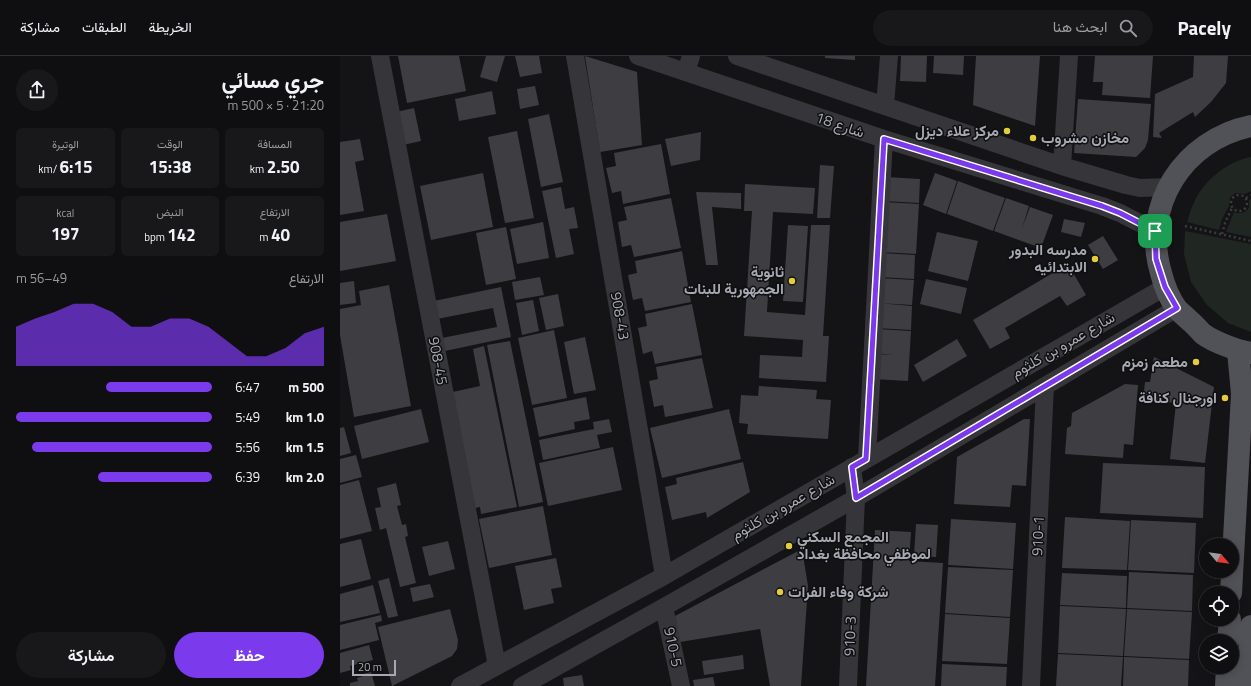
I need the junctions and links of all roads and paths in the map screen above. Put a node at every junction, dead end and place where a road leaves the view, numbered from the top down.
1 (380, 56) edge
2 (575, 56) edge
3 (638, 56) edge
4 (737, 56) edge
5 (889, 56) edge
6 (1069, 56) edge
7 (688, 64) edge
8 (886, 106) junction
9 (1251, 126) edge
10 (884, 139) junction
11 (1062, 166) junction
12 (1168, 187) junction
13 (1251, 195) edge
14 (1246, 198) junction
15 (1232, 208) junction
16 (1185, 226) dead end
17 (1155, 231) junction
18 (1222, 234) junction
19 (1251, 240) edge
20 (1165, 287) junction
21 (1177, 308) junction
22 (1244, 352) edge
23 (1045, 386) junction
24 (859, 463) junction
25 (856, 498) junction
26 (664, 576) junction
27 (1231, 586) edge
28 (664, 607) junction
29 (1251, 626) edge
30 (497, 666) junction
31 (1227, 674) edge
32 (460, 686) edge
33 (522, 686) edge
34 (681, 686) edge
35 (848, 686) edge
36 (1031, 686) edge
37 (1226, 686) edge
38 (1247, 686) edge

1 - 30 street, 908-45
2 - 26 street, 908-43
3 - 7 street, شارع 18
4 - 8 street
5 - 8 street
6 - 11 street
7 - 10 street, شارع 18
8 - 11 street
9 - 12 main road
10 - 17 street, شارع 18
10 - 24 street, 910-3
11 - 12 street
12 - 17 main road
13 - 14 path
14 - 15 path
14 - 15 path
15 - 18 path
16 - 18 path
17 - 20 main road
18 - 19 path
20 - 21 main road
20 - 24 street, شارع عمرو بن كلثوم
21 - 22 main road
21 - 23 street, شارع عمرو بن كلثوم
22 - 27 main road
23 - 25 street, شارع عمرو بن كلثوم
23 - 36 street, 910-1
24 - 25 street, 910-3
24 - 26 street, شارع عمرو بن كلثوم
25 - 28 street, شارع عمرو بن كلثوم
25 - 35 street, 910-3
26 - 30 street, شارع عمرو بن كلثوم
28 - 33 street, شارع عمرو بن كلثوم
28 - 34 street, 910-5
29 - 38 main road
30 - 32 street, شارع عمرو بن كلثوم
31 - 37 main road

